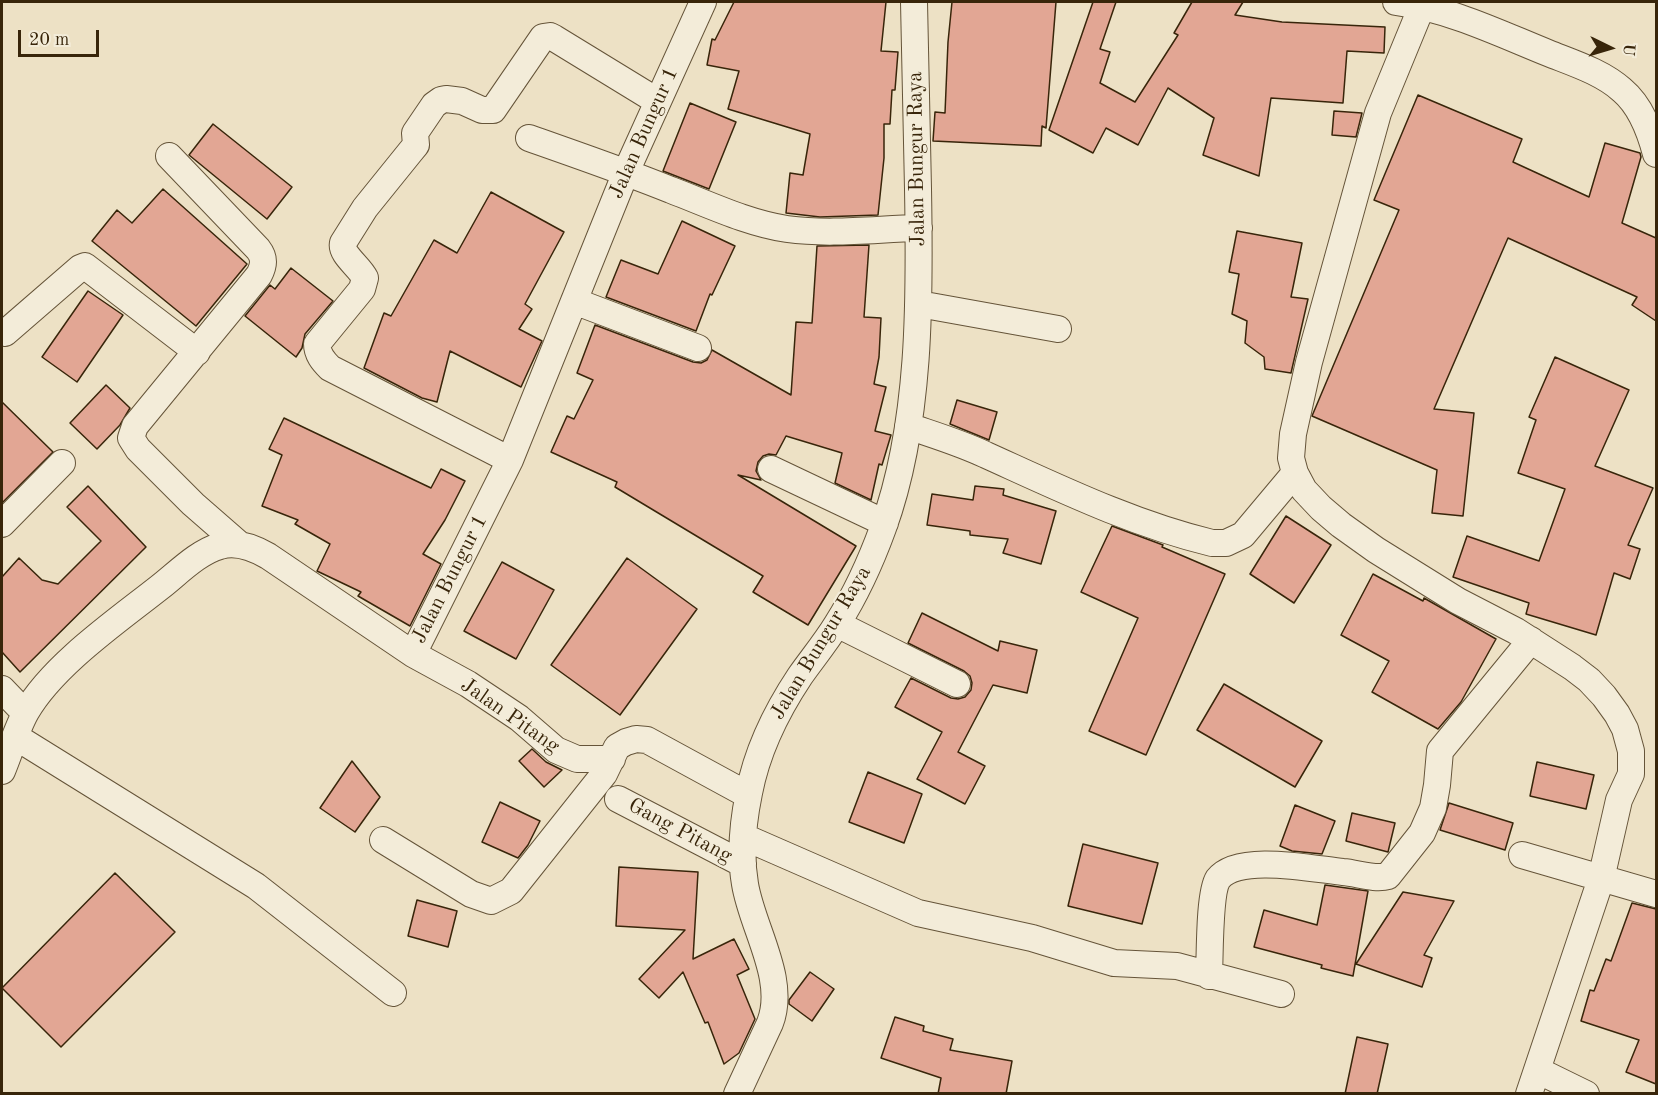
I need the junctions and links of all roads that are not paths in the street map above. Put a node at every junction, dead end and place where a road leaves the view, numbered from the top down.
1 (703, 2) edge
2 (914, 2) edge
3 (1396, 2) edge
4 (1422, 6) junction
5 (657, 101) junction
6 (530, 138) dead end
7 (1656, 154) edge
8 (169, 156) dead end
9 (626, 172) junction
10 (919, 228) junction
11 (918, 304) junction
12 (572, 307) junction
13 (1058, 329) dead end
14 (5, 333) dead end
15 (197, 352) junction
16 (695, 353) dead end
17 (908, 426) junction
18 (510, 460) junction
19 (62, 463) dead end
20 (771, 469) dead end
21 (1295, 473) junction
22 (885, 523) junction
23 (2, 524) edge
24 (240, 545) junction
25 (837, 624) junction
26 (1531, 640) junction
27 (413, 654) junction
28 (957, 684) dead end
29 (2, 688) edge
30 (25, 713) junction
31 (16, 737) junction
32 (612, 759) junction
33 (2, 771) edge
34 (748, 795) junction
35 (618, 799) dead end
36 (744, 837) junction
37 (382, 840) dead end
38 (1522, 855) dead end
39 (743, 864) junction
40 (1601, 879) junction
41 (1656, 894) edge
42 (1209, 975) junction
43 (393, 993) dead end
44 (1281, 994) dead end
45 (1533, 1082) edge
46 (737, 1094) edge
47 (1586, 1094) edge

1 - 5 street, Jalan Bungur 1
2 - 10 street, Jalan Bungur Raya
3 - 4 street
4 - 7 street
4 - 21 street
5 - 9 street, Jalan Bungur 1
5 - 18 street
6 - 9 street
8 - 15 street
9 - 10 street
9 - 12 street, Jalan Bungur 1
10 - 11 street, Jalan Bungur Raya
11 - 13 street
11 - 17 street, Jalan Bungur Raya
12 - 16 street
12 - 18 street, Jalan Bungur 1
14 - 15 street
15 - 24 street
17 - 21 street
17 - 22 street, Jalan Bungur Raya
18 - 27 street, Jalan Bungur 1
19 - 23 street
20 - 22 street
21 - 26 street
22 - 25 street, Jalan Bungur Raya
24 - 27 street, Jalan Bungur 1
24 - 30 street
25 - 28 street
25 - 34 street, Jalan Bungur Raya
26 - 40 street
26 - 42 street
27 - 32 street, Jalan Pitang
29 - 30 street
30 - 31 street
31 - 33 street
31 - 43 street
32 - 34 street
32 - 37 street
34 - 36 street, Jalan Bungur Raya
35 - 39 street, Gang Pitang
36 - 39 street, Jalan Bungur Raya
36 - 42 street
38 - 40 street
39 - 46 street, Jalan Bungur Raya
40 - 41 street
40 - 45 street
42 - 44 street
45 - 47 street

